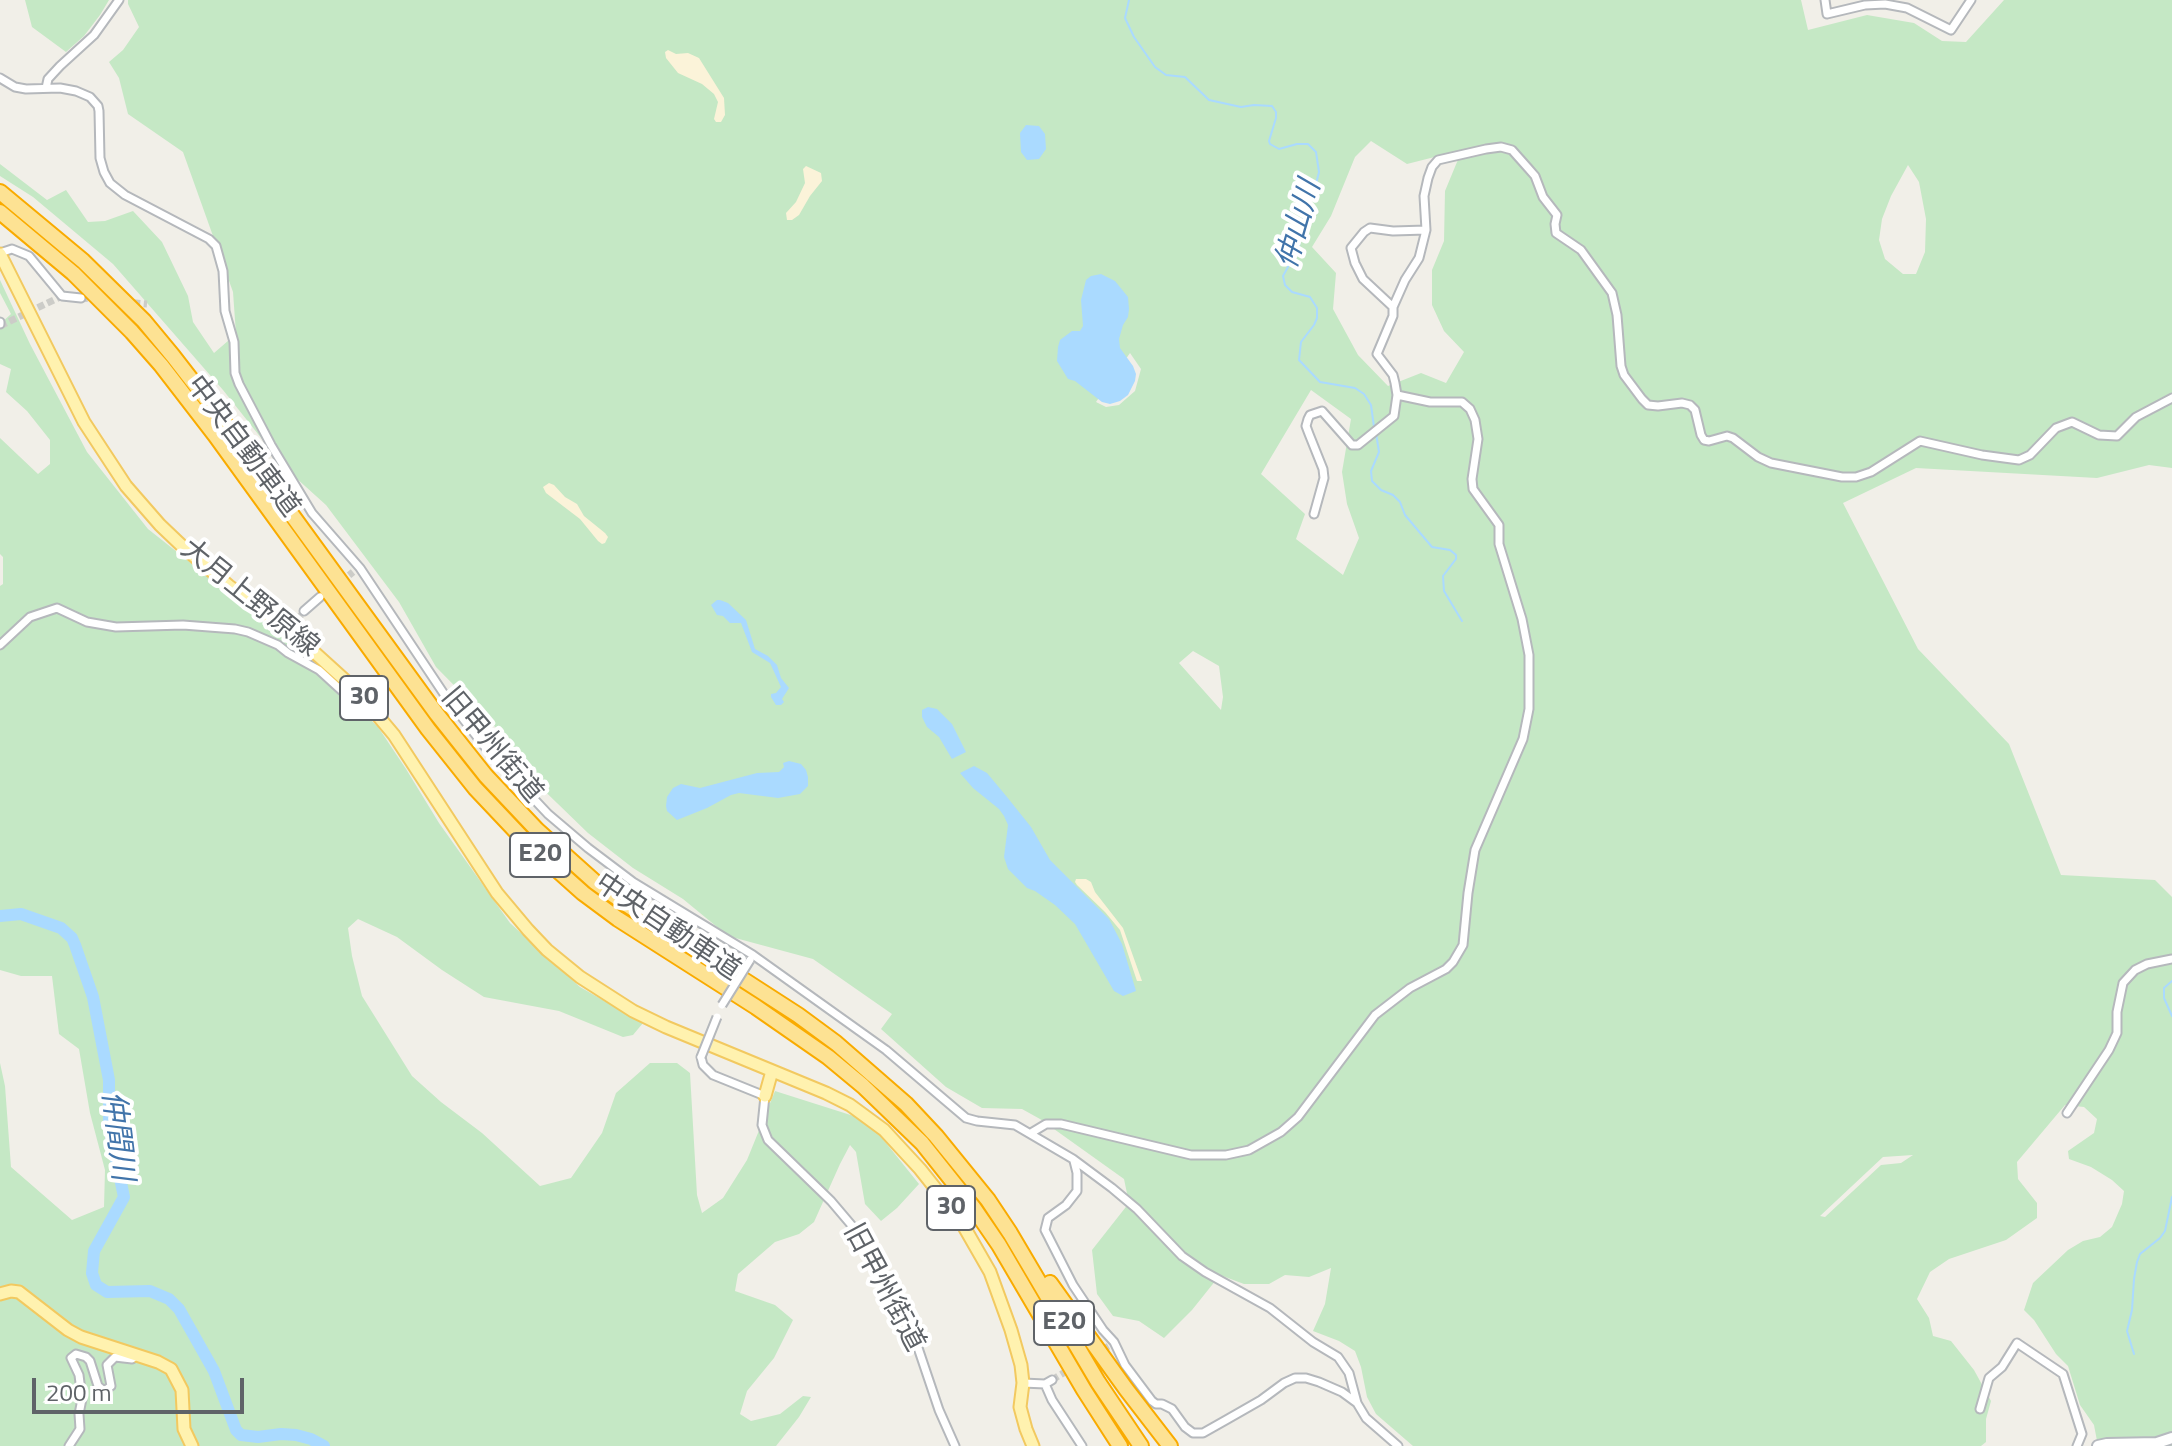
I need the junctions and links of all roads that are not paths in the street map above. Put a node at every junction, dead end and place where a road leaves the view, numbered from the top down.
1 (119, 0) edge
2 (1825, 0) edge
3 (1971, 0) edge
4 (1908, 4) edge
5 (0, 78) edge
6 (46, 88) junction
7 (0, 192) edge
8 (0, 212) edge
9 (1426, 230) junction
10 (0, 254) edge
11 (81, 298) tunnel mouth
12 (1393, 307) junction
13 (1397, 395) junction
14 (2172, 398) edge
15 (1314, 514) dead end
16 (320, 597) dead end
17 (304, 611) tunnel mouth
18 (284, 637) tunnel mouth
19 (0, 645) edge
20 (278, 645) junction
21 (365, 699) junction
22 (751, 958) junction
23 (2172, 959) edge
24 (772, 1071) junction
25 (765, 1096) junction
26 (2067, 1113) dead end
27 (1031, 1133) junction
28 (1073, 1159) junction
29 (988, 1200) junction
30 (0, 1294) edge
31 (137, 1355) junction
32 (1023, 1383) junction
33 (1357, 1403) junction
34 (1980, 1409) dead end
35 (2172, 1438) edge
36 (69, 1446) edge
37 (192, 1446) edge
38 (955, 1446) edge
39 (1033, 1446) edge
40 (1082, 1446) edge
41 (1120, 1446) edge
42 (1141, 1446) edge
43 (1170, 1446) edge
44 (1398, 1446) edge
45 (2077, 1446) edge
46 (2098, 1446) edge

1 - 6 street
2 - 4 street
3 - 4 street
5 - 6 street, 旧甲州街道
6 - 22 street, 旧甲州街道
7 - 29 highway, 中央自動車道 / E20
8 - 41 highway, 中央自動車道 / E20
9 - 12 street
9 - 12 street
9 - 14 street
10 - 11 street
10 - 21 main road, 大月上野原線 / 30
12 - 13 street
13 - 15 street
13 - 27 street
16 - 17 street
18 - 20 street
19 - 20 street
20 - 21 street
21 - 24 main road, 大月上野原線 / 30
22 - 25 street, bridge
22 - 27 street, 旧甲州街道
23 - 26 street
24 - 25 main road
24 - 32 main road, 大月上野原線 / 30
25 - 38 street, 旧甲州街道
27 - 28 street
28 - 33 street
28 - 33 street
29 - 42 highway, 中央自動車道 / E20
29 - 43 highway
30 - 31 main road
31 - 36 street
31 - 37 main road
32 - 39 main road, 大月上野原線 / 30
32 - 40 street
33 - 44 street
34 - 45 street
35 - 46 main road

